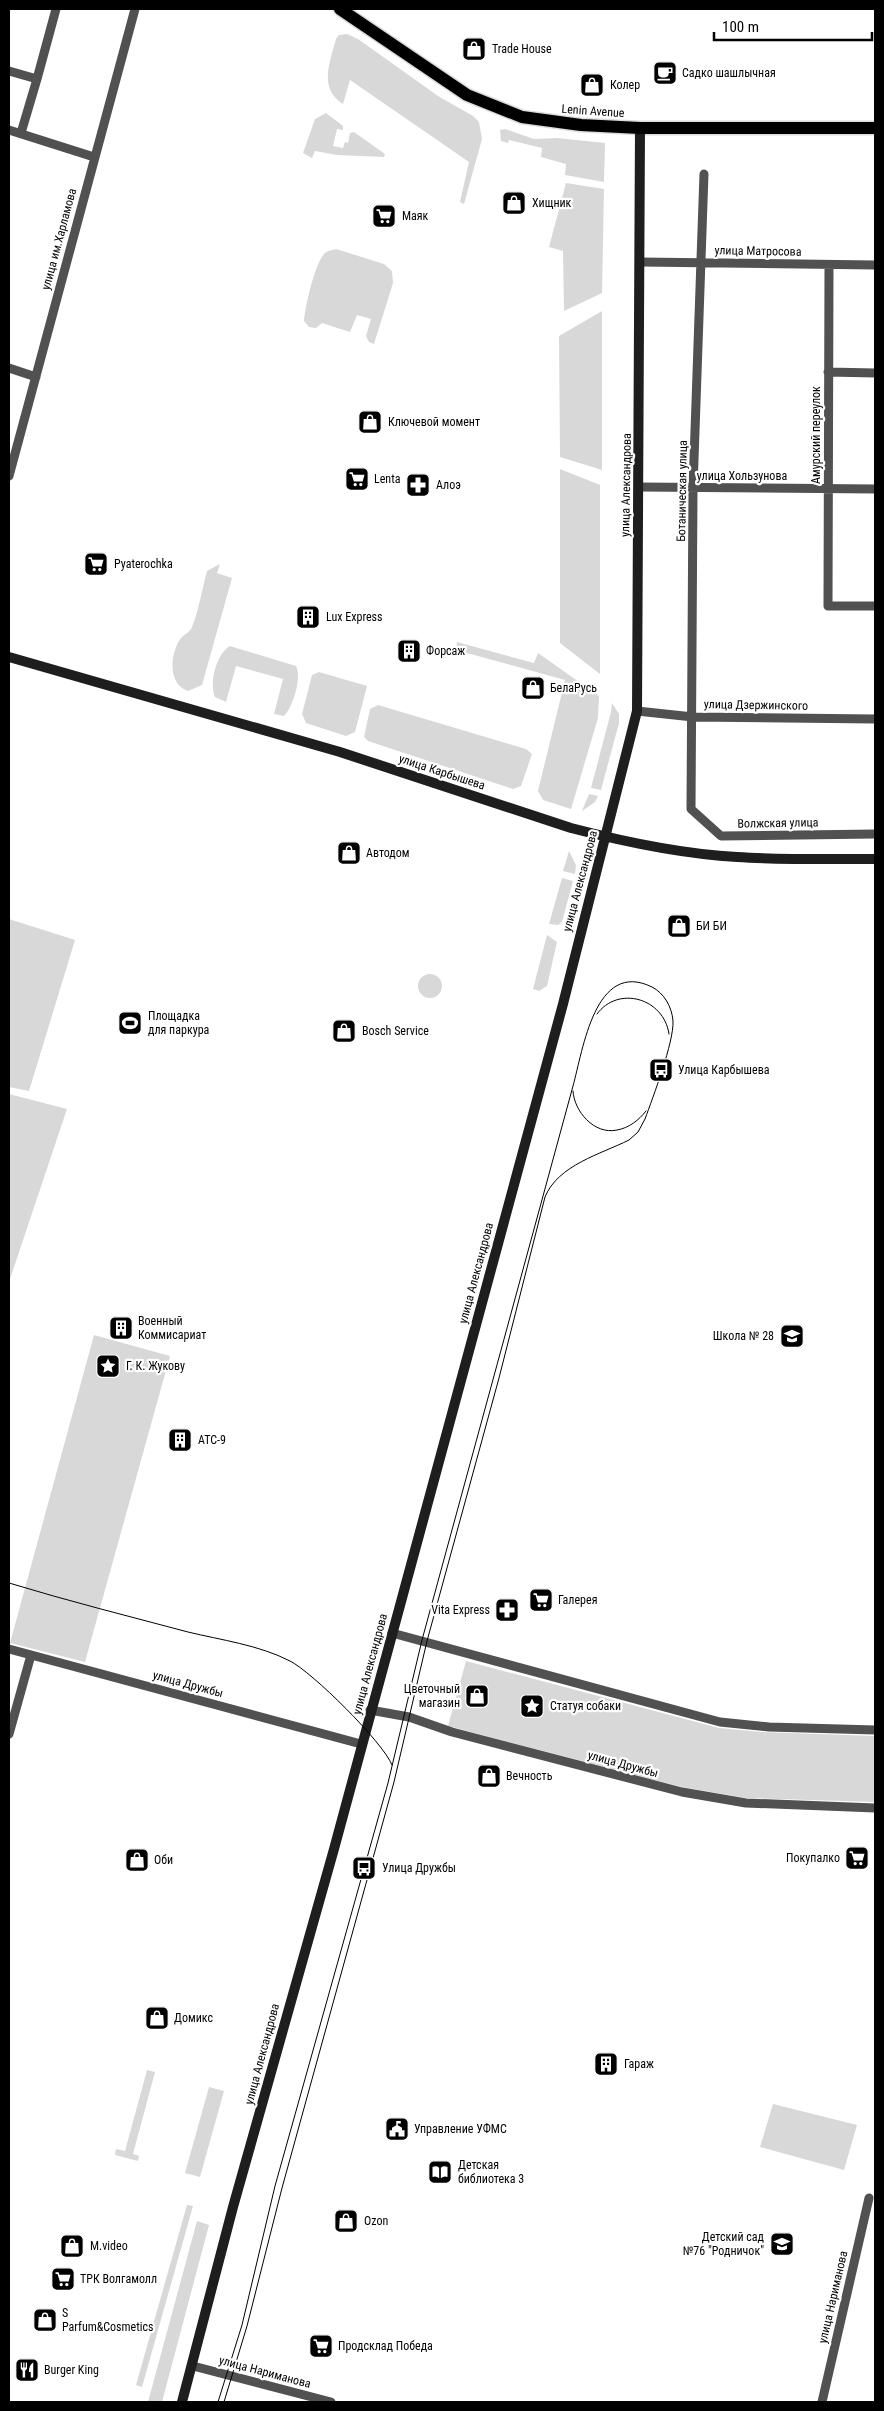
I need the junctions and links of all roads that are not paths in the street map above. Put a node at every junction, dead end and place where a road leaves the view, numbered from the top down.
1 (56, 9) edge
2 (135, 9) edge
3 (340, 9) edge
4 (9, 71) edge
5 (37, 79) junction
6 (640, 128) junction
7 (875, 128) edge
8 (9, 130) edge
9 (21, 133) junction
10 (94, 157) junction
11 (704, 174) dead end
12 (640, 262) junction
13 (702, 263) junction
14 (829, 265) junction
15 (875, 265) edge
16 (9, 368) edge
17 (828, 372) junction
18 (875, 373) edge
19 (36, 377) junction
20 (9, 476) edge
21 (639, 487) junction
22 (693, 488) junction
23 (828, 489) junction
24 (875, 489) edge
25 (875, 606) edge
26 (9, 656) edge
27 (637, 712) junction
28 (693, 717) junction
29 (875, 719) edge
30 (691, 809) joint
31 (875, 834) edge
32 (604, 837) junction
33 (875, 859) edge
34 (392, 1633) junction
35 (9, 1648) edge
36 (31, 1655) junction
37 (370, 1710) junction
38 (875, 1730) edge
39 (9, 1734) edge
40 (361, 1744) junction
41 (875, 1808) edge
42 (869, 2198) dead end
43 (193, 2366) junction
44 (182, 2402) edge
45 (331, 2402) edge
46 (822, 2402) edge

1 - 5 street
2 - 10 street, улица им.Харламова
3 - 6 main road, Lenin Avenue
4 - 5 street
5 - 9 street
6 - 7 main road, Lenin Avenue
6 - 12 main road, улица Александрова
8 - 9 street
9 - 10 street
10 - 19 street, улица им.Харламова
11 - 13 street, Ботаническая улица
12 - 13 street, улица Матросова
12 - 21 main road, улица Александрова
13 - 14 street, улица Матросова
13 - 22 street, Ботаническая улица
14 - 15 street, улица Матросова
14 - 17 street, Амурский переулок
16 - 19 street
17 - 18 street
17 - 23 street, Амурский переулок
19 - 20 street, улица им.Харламова
21 - 22 street, улица Хользунова
21 - 27 main road, улица Александрова
22 - 23 street, улица Хользунова
22 - 28 street, Ботаническая улица
23 - 24 street, улица Хользунова
23 - 25 street, Амурский переулок
26 - 32 main road, улица Карбышева
27 - 28 street, улица Дзержинского
27 - 32 main road, улица Александрова
28 - 29 street, улица Дзержинского
28 - 30 street, Ботаническая улица
30 - 31 street, Волжская улица
32 - 33 main road, улица Карбышева
32 - 34 main road, улица Александрова
34 - 37 main road, улица Александрова
34 - 38 street
35 - 36 street, улица Дружбы
36 - 39 street
36 - 40 street, улица Дружбы
37 - 40 main road, улица Александрова
37 - 41 street, улица Дружбы
40 - 43 main road, улица Александрова
42 - 46 street, улица Нариманова
43 - 44 main road, улица Александрова
43 - 45 street, улица Нариманова

